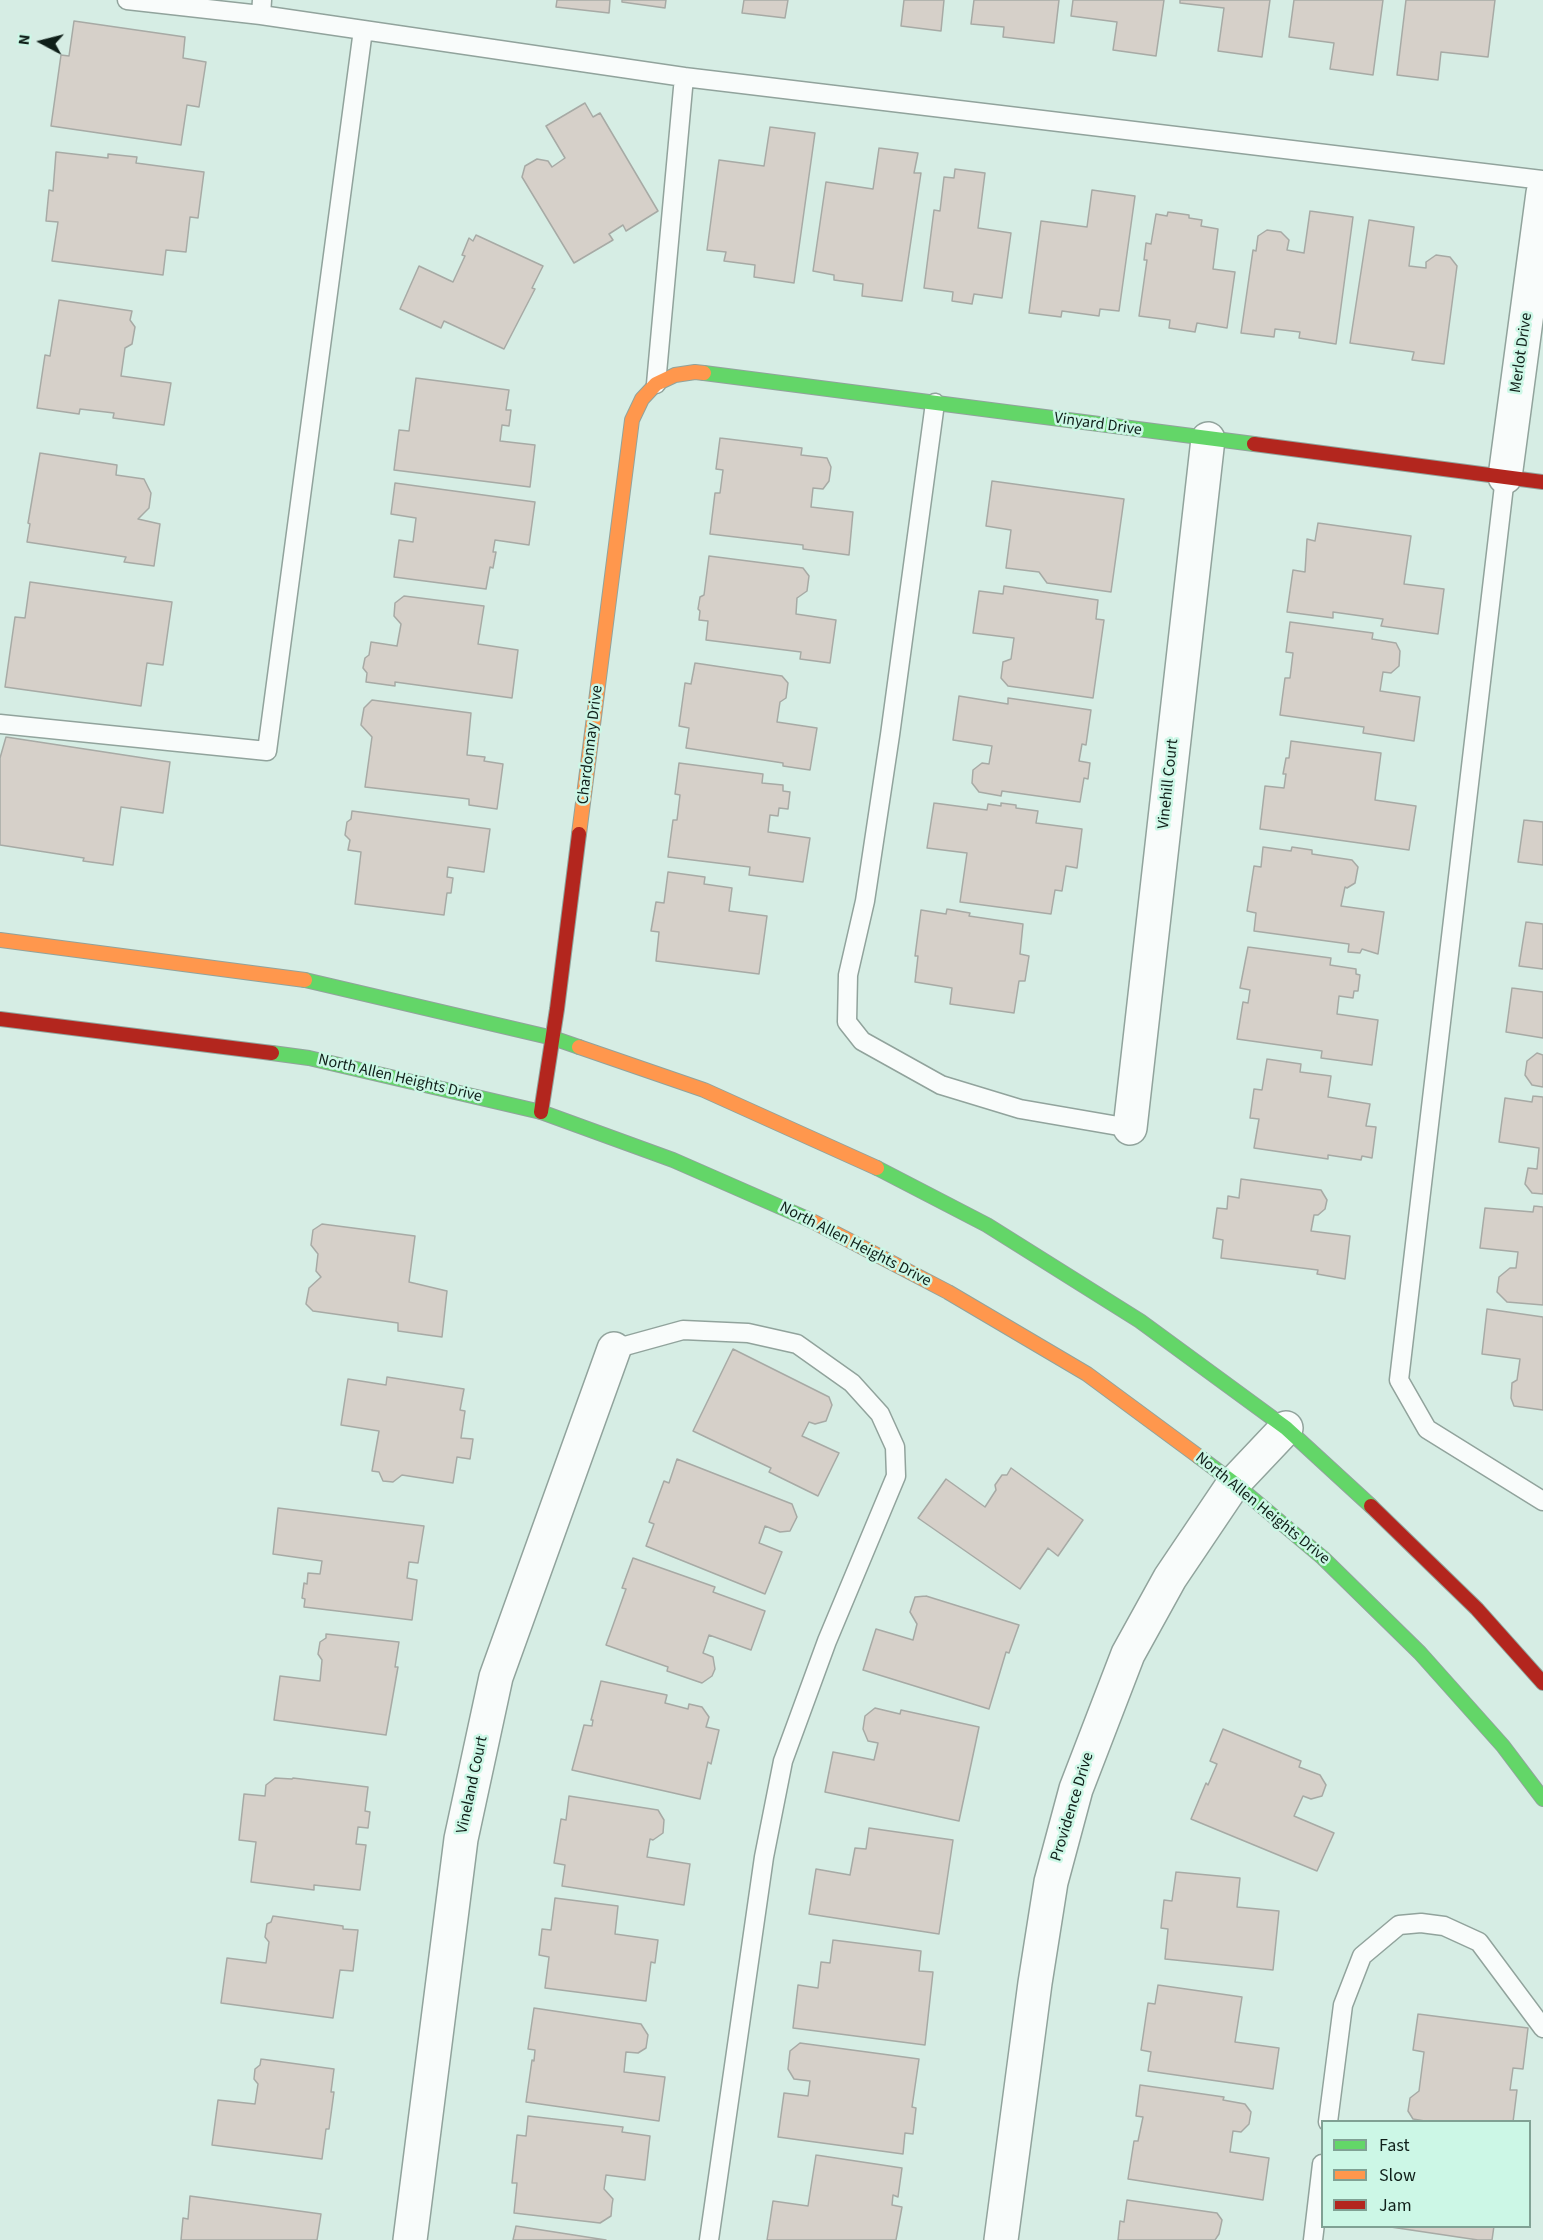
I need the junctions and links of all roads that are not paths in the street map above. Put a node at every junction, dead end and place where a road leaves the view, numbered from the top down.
1 (127, 0) edge
2 (262, 7) edge
3 (363, 30) junction
4 (684, 77) junction
5 (1543, 180) edge
6 (1543, 193) edge
7 (656, 384) junction
8 (935, 403) junction
9 (1208, 439) junction
10 (1505, 477) junction
11 (1543, 482) edge
12 (0, 724) edge
13 (0, 940) edge
14 (0, 1019) edge
15 (553, 1038) junction
16 (540, 1113) junction
17 (1130, 1128) joint
18 (614, 1349) joint
19 (1286, 1428) junction
20 (1234, 1483) junction
21 (1543, 1501) edge
22 (1543, 1683) edge
23 (1543, 1799) edge
24 (1543, 2028) edge
25 (1328, 2120) edge
26 (1321, 2179) edge
27 (410, 2240) edge
28 (709, 2240) edge
29 (1001, 2240) edge
30 (1313, 2240) edge

1 - 2 lane
2 - 3 lane
3 - 4 lane
3 - 12 lane
4 - 5 lane
4 - 7 lane
6 - 10 street, Merlot Drive
7 - 8 main road, Vinyard Drive
7 - 15 main road, Chardonnay Drive
8 - 9 main road, Vinyard Drive
8 - 17 lane
9 - 10 main road, Vinyard Drive
9 - 17 street, Vinehill Court
10 - 11 main road, Vinyard Drive
10 - 21 lane
13 - 15 main road
14 - 16 main road, North Allen Heights Drive
15 - 16 main road, Chardonnay Drive
15 - 19 main road
16 - 20 main road, North Allen Heights Drive
18 - 27 street, Vineland Court
18 - 28 lane
19 - 20 street, Providence Drive
19 - 22 main road
20 - 23 main road, North Allen Heights Drive
20 - 29 street, Providence Drive
24 - 25 lane
26 - 30 lane

